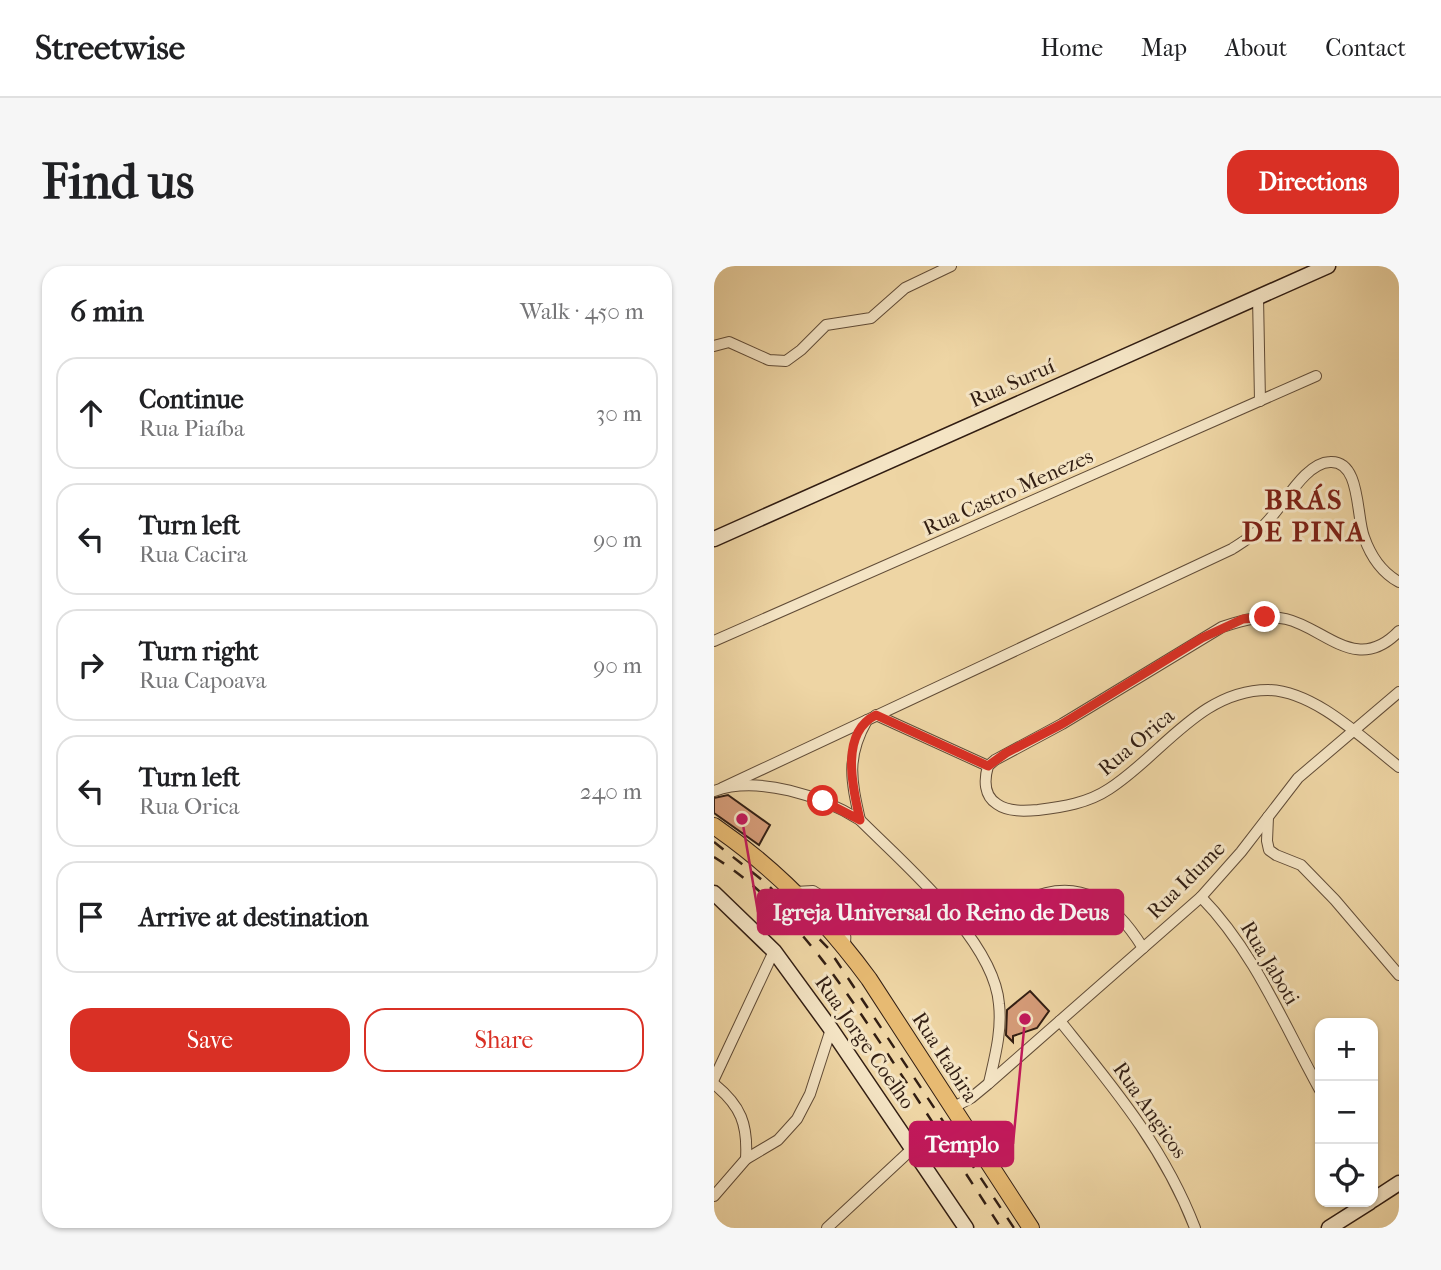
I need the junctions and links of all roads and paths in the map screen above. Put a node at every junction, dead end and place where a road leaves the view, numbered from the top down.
1 (951, 266) edge
2 (1328, 266) edge
3 (1258, 297) junction
4 (714, 346) edge
5 (1316, 376) dead end
6 (1260, 401) junction
7 (714, 539) edge
8 (1399, 582) edge
9 (1399, 631) edge
10 (714, 641) edge
11 (1399, 692) edge
12 (872, 717) junction
13 (1352, 731) junction
14 (988, 766) junction
15 (1399, 767) edge
16 (718, 789) edge
17 (1268, 817) junction
18 (860, 820) junction
19 (714, 826) edge
20 (714, 893) edge
21 (1201, 897) junction
22 (952, 914) junction
23 (1143, 948) junction
24 (774, 950) junction
25 (1399, 975) edge
26 (1060, 1021) junction
27 (831, 1029) junction
28 (1315, 1081) edge
29 (714, 1082) edge
30 (988, 1084) junction
31 (954, 1107) junction
32 (913, 1148) junction
33 (746, 1159) junction
34 (1399, 1183) edge
35 (1378, 1194) edge
36 (714, 1196) edge
37 (1359, 1207) edge
38 (1334, 1226) edge
39 (827, 1228) edge
40 (966, 1228) edge
41 (1031, 1228) edge
42 (1195, 1228) edge

1 - 4 street
2 - 3 street, Rua Suruí
3 - 6 street
3 - 7 street, Rua Suruí
5 - 6 street, Rua Castro Menezes
6 - 10 street, Rua Castro Menezes
8 - 12 street
9 - 14 street
11 - 13 street, Rua Idume
12 - 14 street
12 - 16 street
12 - 18 street
13 - 14 street, Rua Orica
13 - 15 street, Rua Orica
13 - 17 street, Rua Idume
16 - 18 street
17 - 21 street, Rua Idume
17 - 25 street
18 - 22 street
19 - 31 main road, Rua Itabira
20 - 24 street, Rua Jorge Coelho
21 - 23 street, Rua Idume
21 - 28 street, Rua Jaboti
22 - 23 street
22 - 30 street
23 - 26 street, Rua Idume
24 - 27 street, Rua Jorge Coelho
24 - 29 street
26 - 30 street, Rua Idume
26 - 42 street, Rua Angicos
27 - 32 street, Rua Jorge Coelho
27 - 33 street
29 - 33 street
30 - 31 street, Rua Idume
31 - 41 main road, Rua Itabira
32 - 39 street
32 - 40 street, Rua Jorge Coelho
33 - 36 street
34 - 35 street
37 - 38 street

